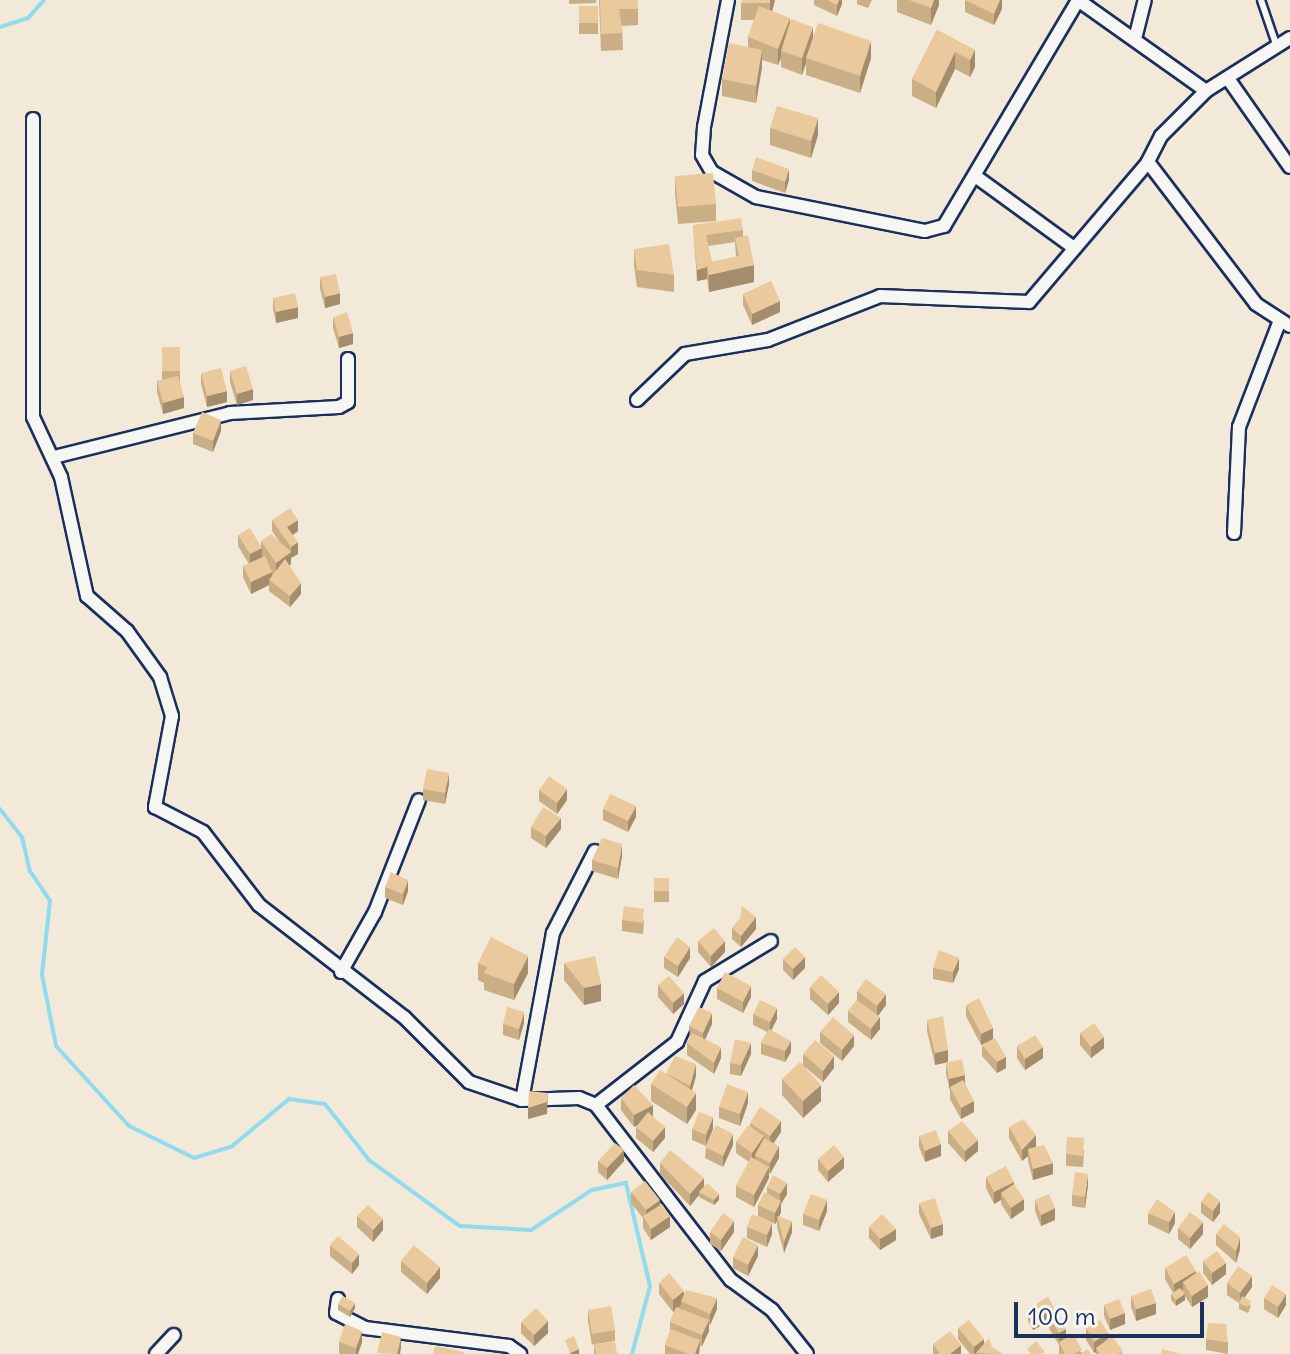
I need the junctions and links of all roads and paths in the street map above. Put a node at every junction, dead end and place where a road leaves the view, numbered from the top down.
1 (728, 0) edge
2 (1078, 0) edge
3 (1145, 0) edge
4 (1261, 0) edge
5 (1136, 35) junction
6 (1290, 38) edge
7 (1277, 47) junction
8 (1229, 80) junction
9 (1206, 91) junction
10 (33, 119) dead end
11 (1148, 162) junction
12 (1290, 167) edge
13 (975, 176) junction
14 (1074, 248) junction
15 (1284, 325) edge
16 (348, 359) dead end
17 (637, 400) dead end
18 (54, 457) junction
19 (1234, 533) dead end
20 (419, 800) dead end
21 (595, 851) edge
22 (771, 941) dead end
23 (341, 972) junction
24 (522, 1100) junction
25 (596, 1105) junction
26 (338, 1299) edge
27 (174, 1335) dead end
28 (156, 1354) edge
29 (520, 1354) edge
30 (807, 1354) edge

1 - 13 street
2 - 5 street
2 - 13 street
3 - 5 street
4 - 7 lane
5 - 9 street
6 - 7 street
7 - 8 street
8 - 9 street
8 - 12 street
9 - 11 street
10 - 18 street
11 - 14 street
11 - 15 street
13 - 14 street
14 - 17 street
15 - 19 street
16 - 18 street
18 - 23 street
20 - 23 street
21 - 24 street
22 - 25 street
23 - 24 street
24 - 25 street
25 - 30 street
26 - 29 street
27 - 28 street

